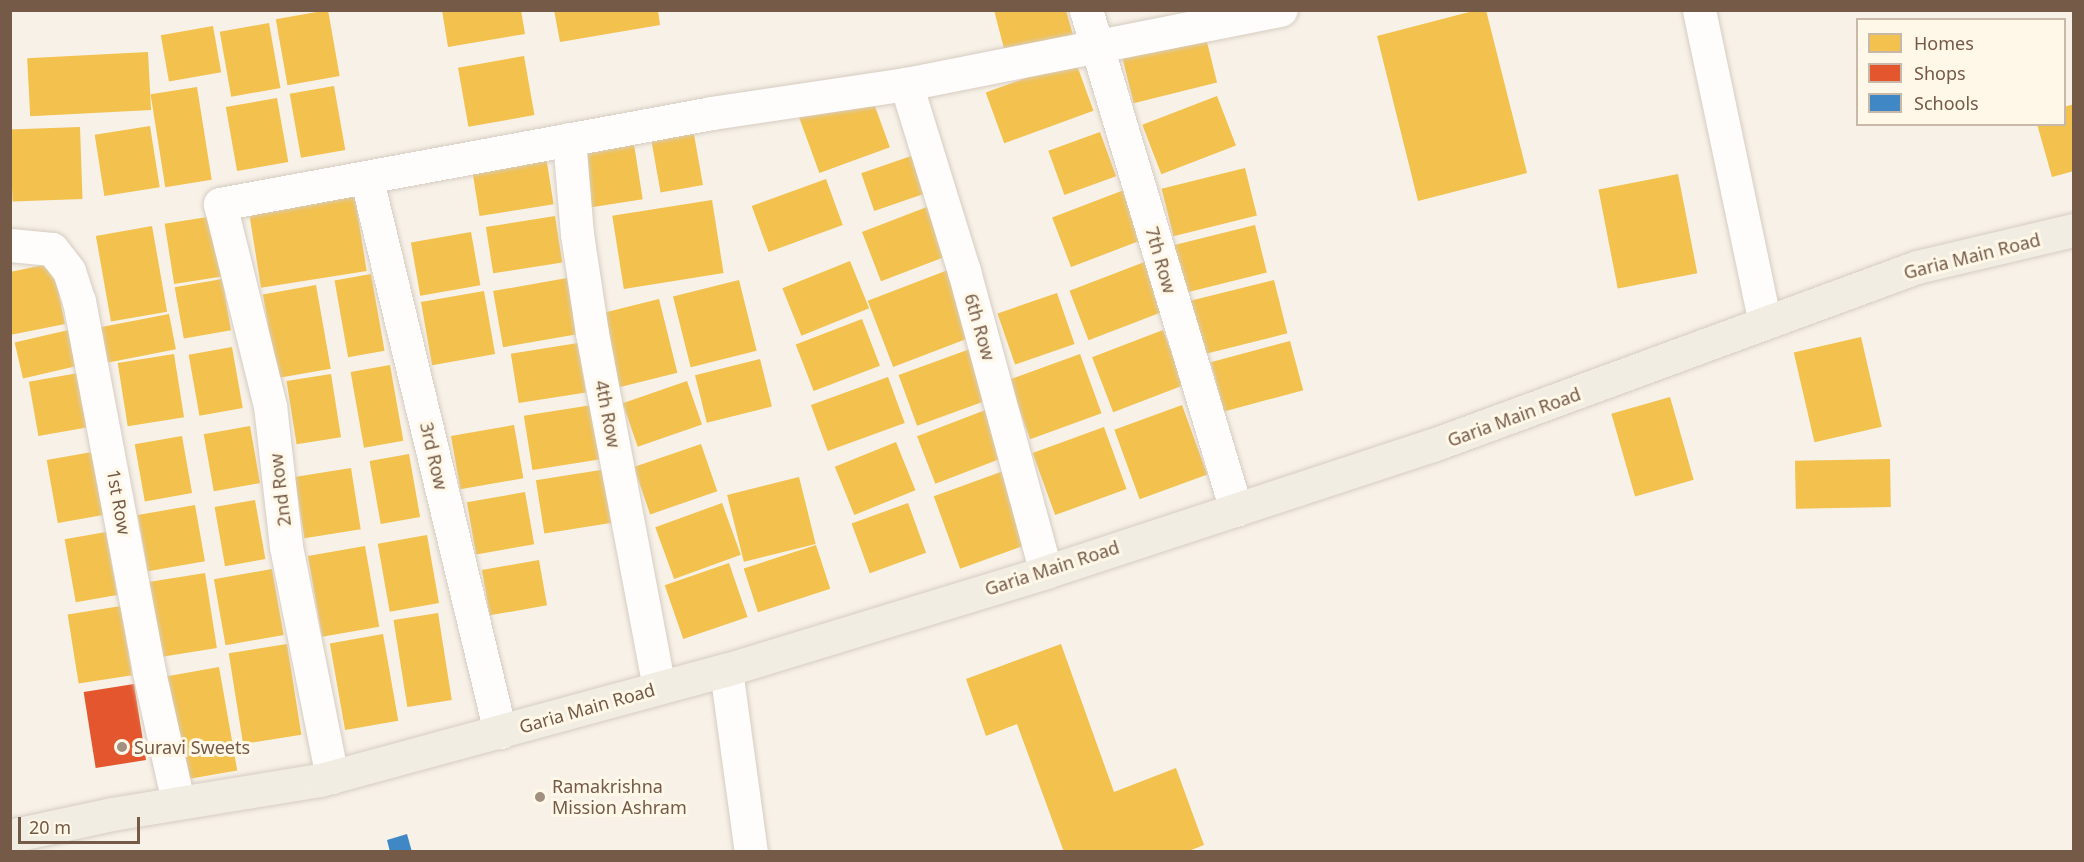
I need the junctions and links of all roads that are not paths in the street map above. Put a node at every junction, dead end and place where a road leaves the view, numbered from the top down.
1 (1086, 10) edge
2 (1281, 10) edge
3 (1699, 10) edge
4 (1096, 48) junction
5 (906, 84) junction
6 (569, 139) junction
7 (366, 180) junction
8 (2073, 230) edge
9 (10, 245) edge
10 (1765, 321) junction
11 (1236, 510) junction
12 (1046, 572) junction
13 (726, 670) junction
14 (659, 687) junction
15 (501, 732) junction
16 (332, 777) junction
17 (178, 802) junction
18 (10, 836) edge
19 (751, 852) edge

1 - 4 street, 7th Row
2 - 4 street
3 - 10 street
4 - 5 street
4 - 11 street, 7th Row
5 - 6 street
5 - 12 street, 6th Row
6 - 7 street
6 - 14 street, 4th Row
7 - 15 street, 3rd Row
7 - 16 street, 2nd Row
8 - 10 main road, Garia Main Road
9 - 17 street, 1st Row
10 - 11 main road, Garia Main Road
11 - 12 main road, Garia Main Road
12 - 13 main road, Garia Main Road
13 - 14 main road, Garia Main Road
13 - 19 street
14 - 15 main road, Garia Main Road
15 - 16 main road, Garia Main Road
16 - 17 main road, Garia Main Road
17 - 18 main road, Garia Main Road

